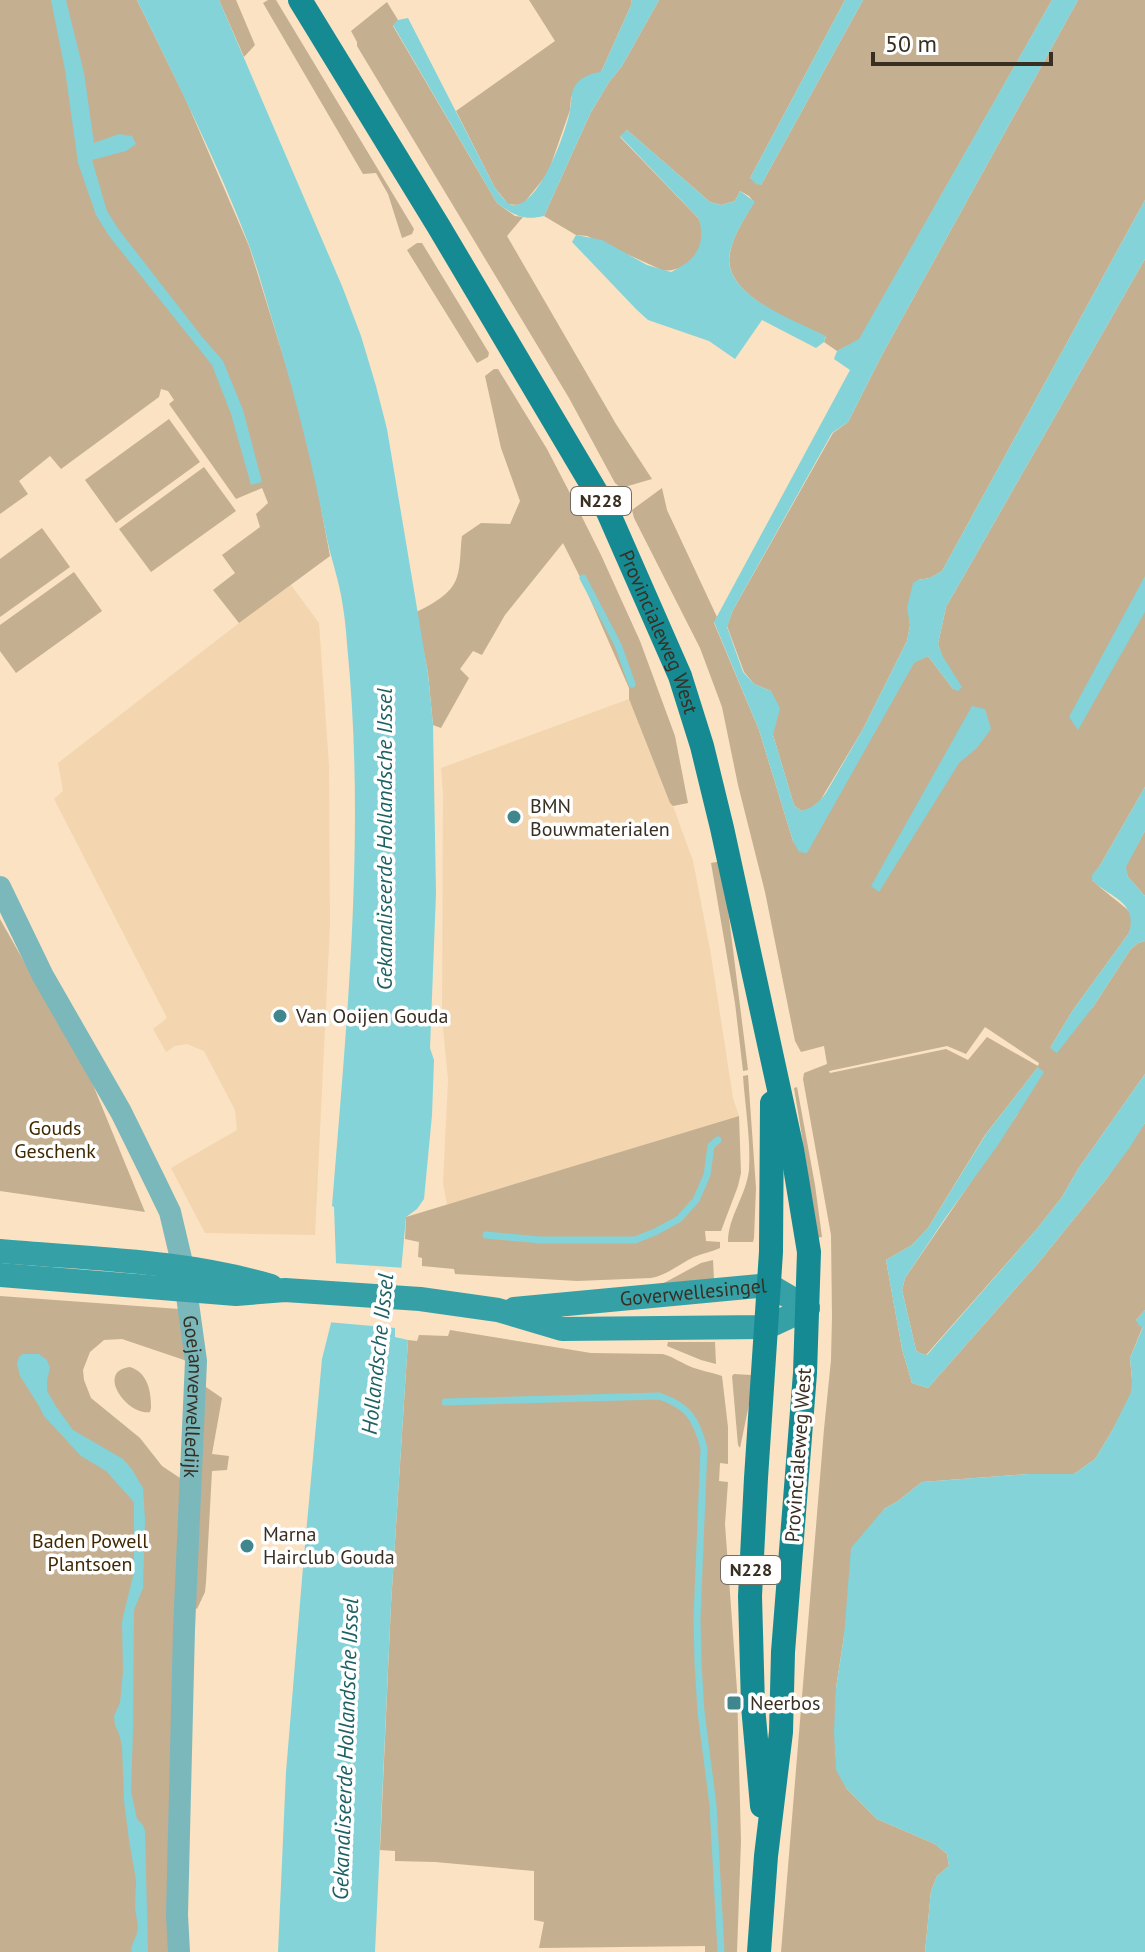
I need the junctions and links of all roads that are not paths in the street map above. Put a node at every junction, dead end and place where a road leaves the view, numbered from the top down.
1 (300, 0) edge
2 (0, 887) edge
3 (772, 1057) junction
4 (0, 1251) edge
5 (0, 1275) edge
6 (185, 1279) junction
7 (769, 1285) junction
8 (808, 1308) junction
9 (498, 1310) junction
10 (767, 1327) junction
11 (766, 1856) junction
12 (179, 1952) edge
13 (759, 1952) edge

1 - 3 main road, Provincialeweg West / N228
2 - 6 street, Goejanverwelledijk
3 - 7 main road, Provincialeweg West / N228
3 - 8 main road, Provincialeweg West / N228
4 - 6 main road, Goverwellesingel
5 - 6 main road, Goverwellesingel
6 - 9 main road, Goverwellesingel
6 - 12 street, Goejanverwelledijk
7 - 8 main road, Goverwellesingel
7 - 9 main road, Goverwellesingel
7 - 10 main road, Provincialeweg West / N228
8 - 10 main road, Goverwellesingel
8 - 11 main road, Provincialeweg West / N228
9 - 10 main road, Goverwellesingel
10 - 11 main road, Provincialeweg West / N228
11 - 13 main road, Provincialeweg West / N228

